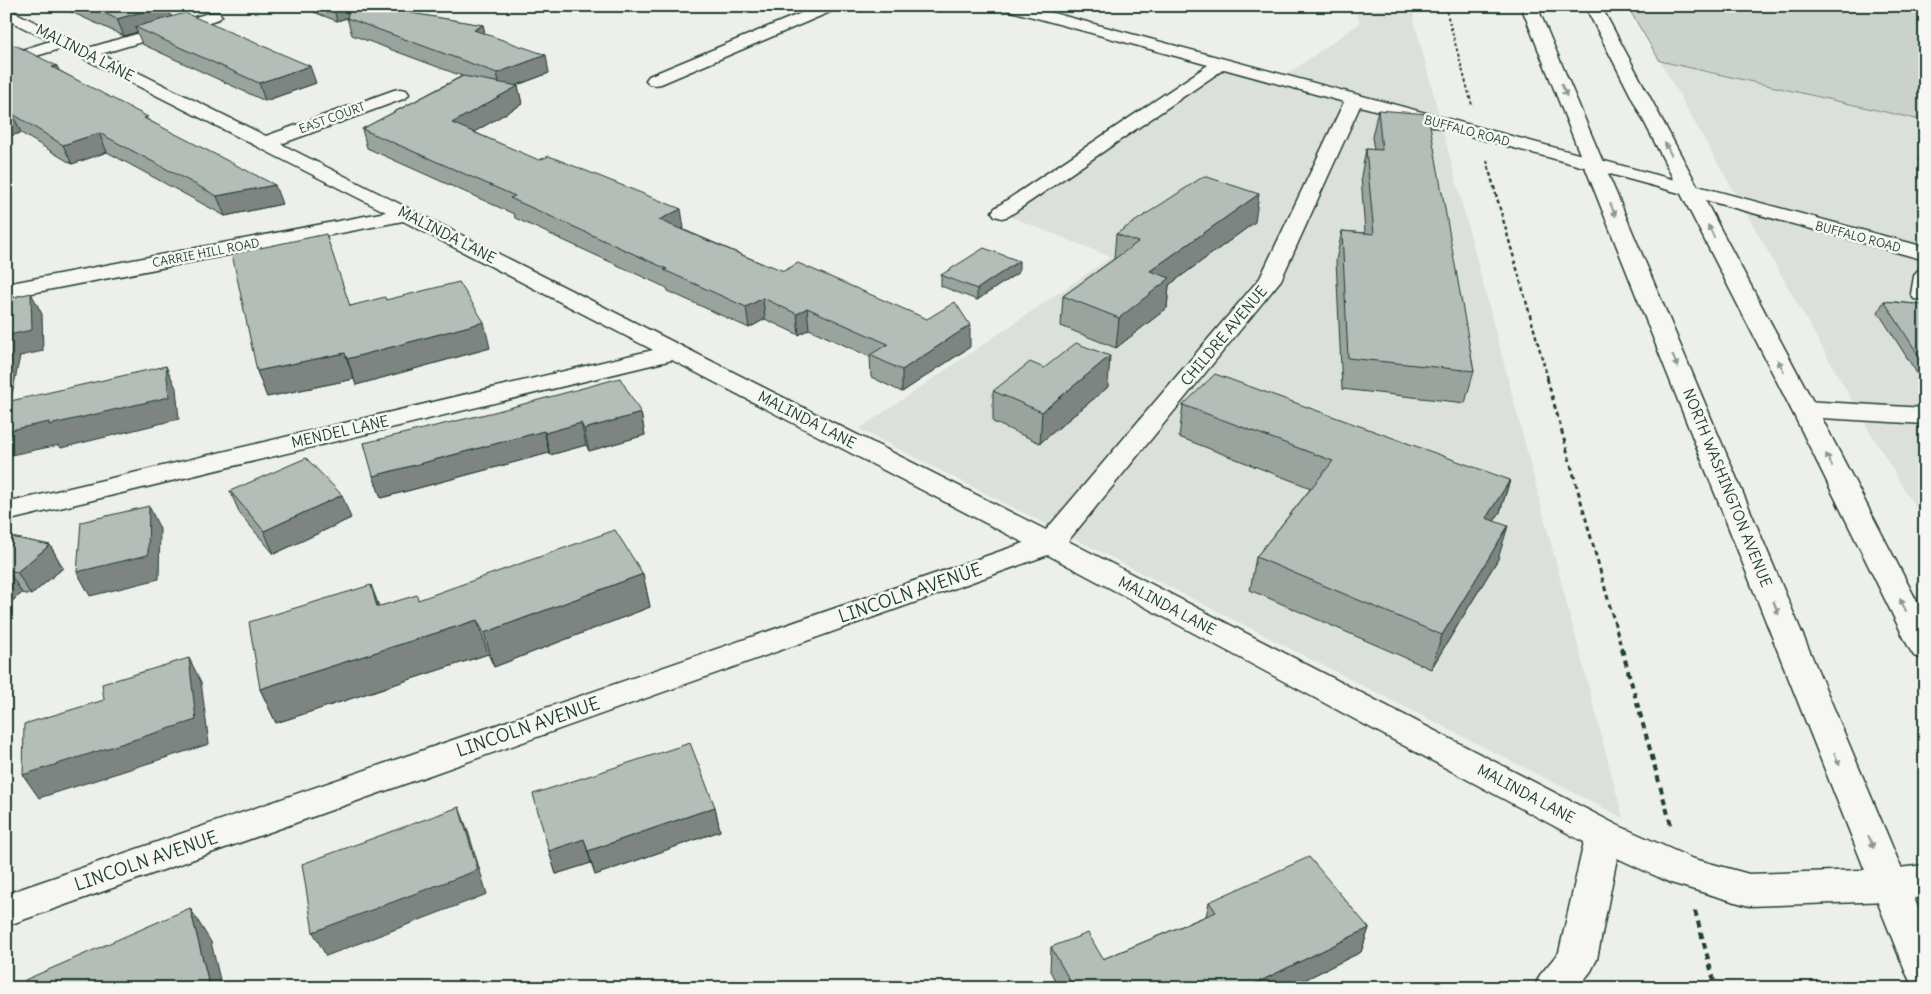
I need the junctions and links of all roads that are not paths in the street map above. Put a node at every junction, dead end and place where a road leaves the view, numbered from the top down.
1 (832, 6) edge
2 (1010, 6) edge
3 (1529, 6) edge
4 (1593, 6) edge
5 (6, 12) edge
6 (214, 16) dead end
7 (76, 48) junction
8 (6, 60) edge
9 (1221, 64) junction
10 (656, 80) dead end
11 (400, 94) dead end
12 (1354, 100) junction
13 (264, 143) junction
14 (1595, 165) junction
15 (1691, 192) junction
16 (1002, 212) dead end
17 (406, 214) junction
18 (1925, 254) edge
19 (6, 291) edge
20 (674, 352) junction
21 (1804, 409) junction
22 (1925, 416) edge
23 (6, 512) edge
24 (1050, 544) junction
25 (1925, 648) edge
26 (1604, 835) junction
27 (1925, 881) edge
28 (1889, 885) junction
29 (6, 910) edge
30 (1925, 971) edge
31 (1554, 988) edge

1 - 10 street
2 - 9 street, BUFFALO ROAD
3 -> 14 street, NORTH WASHINGTON AVENUE
15 -> 4 street
5 - 7 street, MALINDA LANE
6 - 7 street
7 - 8 street
7 - 13 street, MALINDA LANE
9 - 12 street, BUFFALO ROAD
9 - 16 street
11 - 13 street, EAST COURT
12 - 14 street, BUFFALO ROAD
12 - 24 street, CHILDRE AVENUE
13 - 17 street, MALINDA LANE
14 - 15 street, BUFFALO ROAD
14 -> 28 street, NORTH WASHINGTON AVENUE
15 - 18 street, BUFFALO ROAD
21 -> 15 street
17 - 19 street, CARRIE HILL ROAD
17 - 20 street, MALINDA LANE
20 - 23 street, MENDEL LANE
20 - 24 street, MALINDA LANE
21 - 22 street
25 -> 21 street
24 - 26 street, MALINDA LANE
24 - 29 street, LINCOLN AVENUE
26 - 28 street, MALINDA LANE
26 - 31 street
27 - 28 street, MALINDA LANE
28 - 30 street, NORTH WASHINGTON AVENUE

